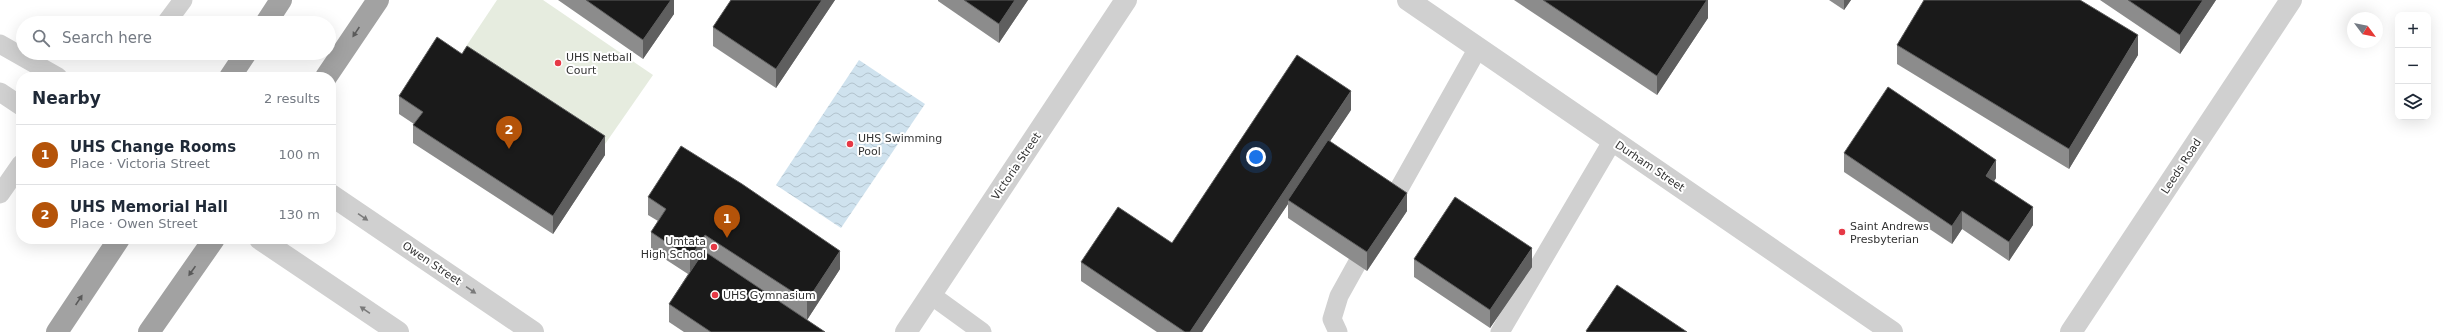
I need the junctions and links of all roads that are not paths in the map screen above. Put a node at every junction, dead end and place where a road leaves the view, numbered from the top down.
1 (184, 0) edge
2 (281, 0) edge
3 (378, 0) edge
4 (1126, 0) edge
5 (1408, 0) edge
6 (2291, 0) edge
7 (171, 16) edge
8 (271, 16) edge
9 (0, 44) edge
10 (1478, 48) junction
11 (16, 53) edge
12 (28, 60) edge
13 (241, 60) edge
14 (49, 72) edge
15 (233, 72) edge
16 (329, 72) edge
17 (0, 92) edge
18 (16, 103) edge
19 (1613, 140) junction
20 (16, 171) edge
21 (0, 194) edge
22 (336, 198) edge
23 (116, 244) edge
24 (211, 244) edge
25 (267, 244) edge
26 (931, 294) junction
27 (57, 332) edge
28 (150, 332) edge
29 (398, 332) edge
30 (533, 332) edge
31 (906, 332) edge
32 (982, 332) edge
33 (1338, 332) edge
34 (1500, 332) edge
35 (1892, 332) edge
36 (2072, 332) edge

1 - 7 lane
2 - 8 highway
3 -> 16 highway
4 - 26 street, Victoria Street
5 - 10 street, Durham Street
6 - 36 street, Leeds Road
9 - 11 lane
10 - 19 street, Durham Street
10 - 33 lane
12 - 14 lane
13 - 15 highway
17 - 18 lane
19 - 34 lane
19 - 35 street, Durham Street
20 - 21 lane
22 -> 30 street, Owen Street
27 -> 23 highway
24 -> 28 highway
29 -> 25 street
26 - 31 street, Victoria Street
26 - 32 lane

